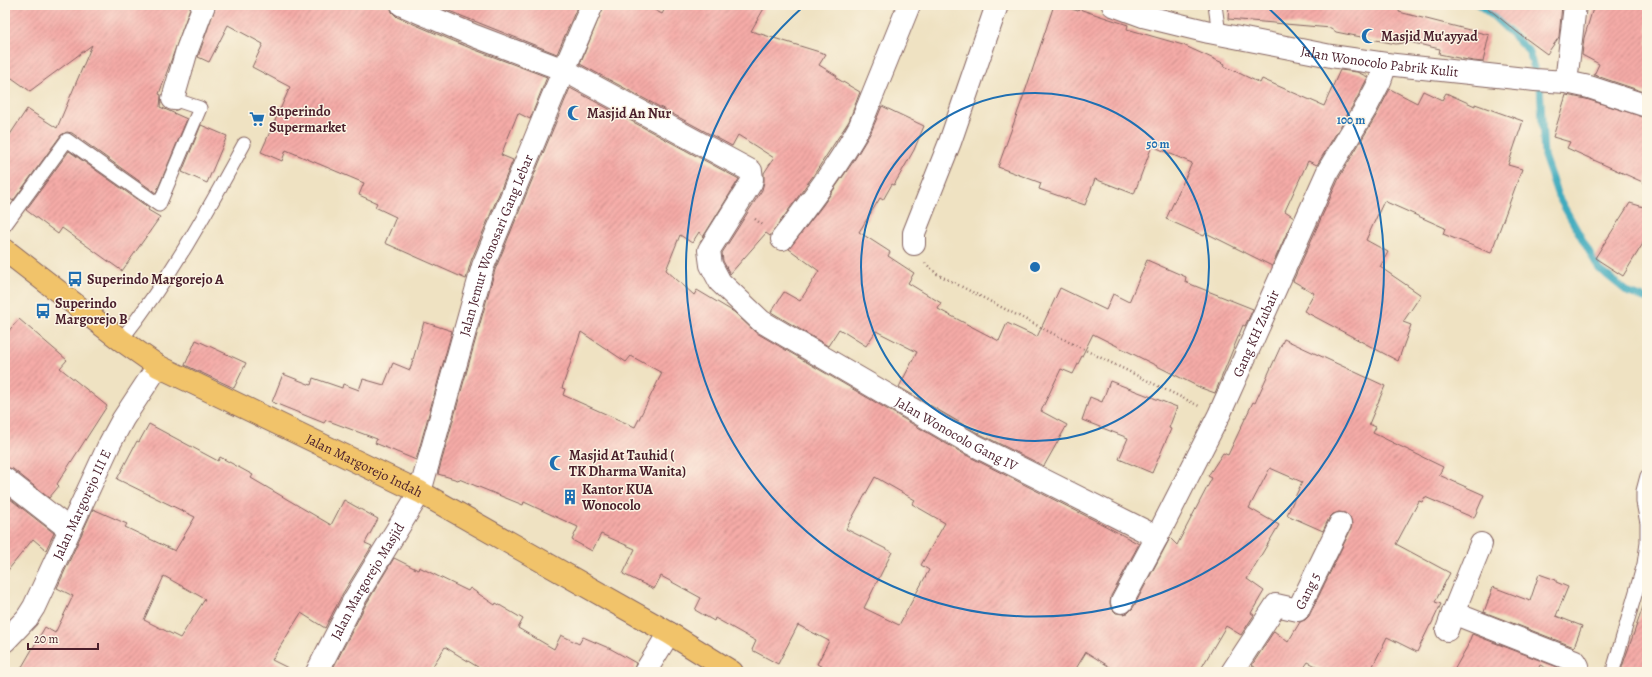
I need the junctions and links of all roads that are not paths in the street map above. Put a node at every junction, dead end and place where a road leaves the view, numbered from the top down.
1 (204, 5) edge
2 (402, 5) edge
3 (592, 5) edge
4 (909, 5) edge
5 (997, 5) edge
6 (1113, 5) edge
7 (1215, 5) edge
8 (1575, 5) edge
9 (1219, 34) junction
10 (1386, 64) junction
11 (564, 70) junction
12 (1563, 81) junction
13 (173, 99) joint
14 (1647, 106) edge
15 (244, 144) dead end
16 (5, 226) edge
17 (782, 238) road end
18 (914, 244) road end
19 (5, 250) edge
20 (121, 340) junction
21 (158, 366) junction
22 (1647, 476) edge
23 (5, 479) edge
24 (420, 492) junction
25 (1340, 524) dead end
26 (69, 529) junction
27 (1157, 537) junction
28 (1481, 544) dead end
29 (1122, 602) dead end
30 (669, 633) junction
31 (5, 641) edge
32 (317, 672) edge
33 (645, 672) edge
34 (732, 672) edge
35 (1232, 672) edge
36 (1577, 672) edge
37 (1614, 672) edge

1 - 13 street
2 - 11 street
3 - 11 street, Jalan Jemur Wonosari Gang Lebar
4 - 17 street
5 - 18 street
6 - 9 street, Jalan Wonocolo Pabrik Kulit
7 - 9 lane
8 - 12 street
9 - 10 street, Jalan Wonocolo Pabrik Kulit
10 - 12 street, Jalan Wonocolo Pabrik Kulit
10 - 27 street, Gang KH Zubair
11 - 24 street, Jalan Jemur Wonosari Gang Lebar
11 - 27 street, Jalan Wonocolo Gang IV
12 - 14 street, Jalan Wonocolo Pabrik Kulit
13 - 16 lane
15 - 20 lane
19 - 20 main road, Jalan Margorejo Indah
20 - 21 main road, Jalan Margorejo Indah
21 - 24 main road, Jalan Margorejo Indah
21 - 26 street, Jalan Margorejo III E
22 - 37 lane
23 - 26 street
24 - 30 main road, Jalan Margorejo Indah
24 - 32 street, Jalan Margorejo Masjid
25 - 35 street, Gang 5
26 - 31 street, Jalan Margorejo III E
27 - 29 street, Gang KH Zubair
28 - 36 street
30 - 33 street
30 - 34 main road, Jalan Margorejo Indah

